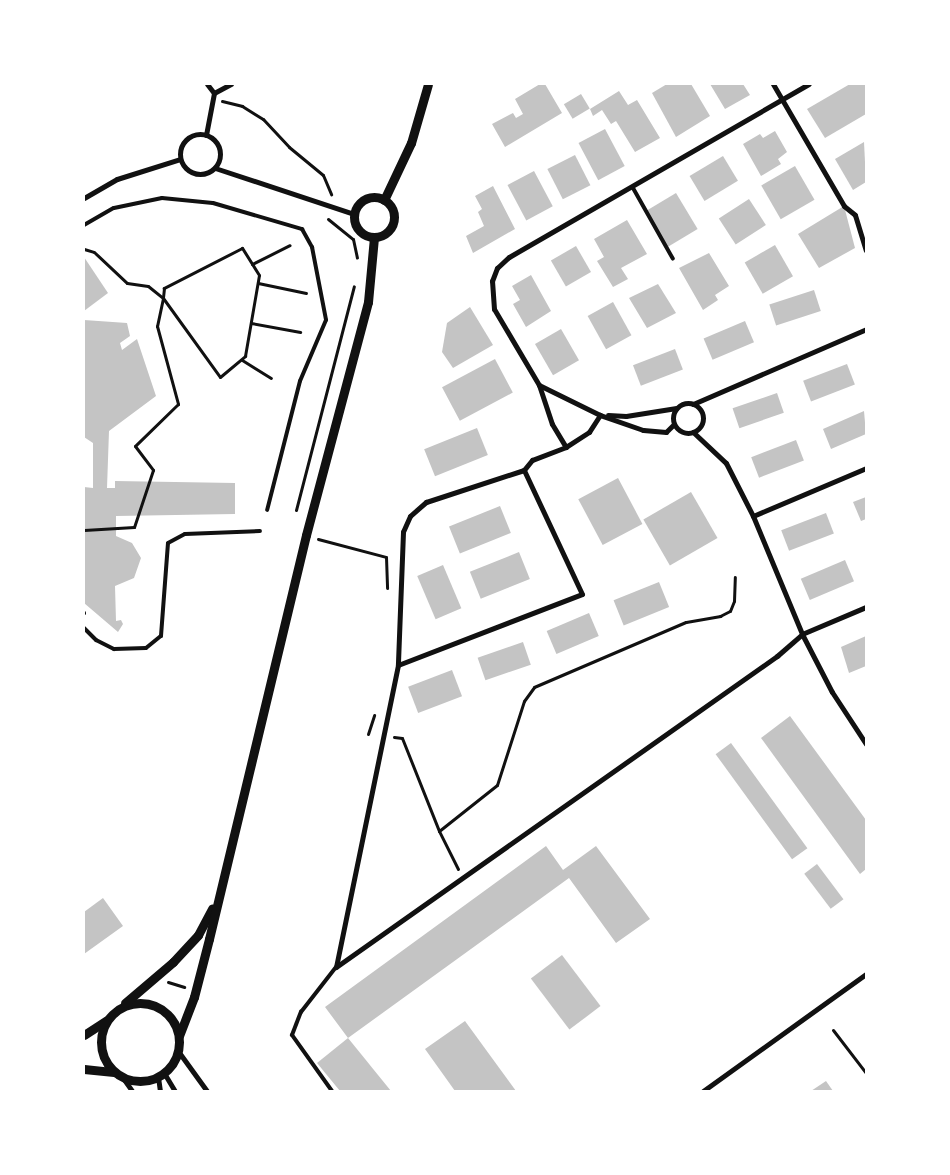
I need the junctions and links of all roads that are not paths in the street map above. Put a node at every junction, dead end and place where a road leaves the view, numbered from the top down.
1 (207, 84) edge
2 (231, 84) edge
3 (428, 84) edge
4 (773, 84) edge
5 (809, 84) edge
6 (214, 93) junction
7 (782, 100) junction
8 (206, 135) junction
9 (180, 159) junction
10 (215, 168) junction
11 (633, 188) junction
12 (84, 198) edge
13 (384, 200) junction
14 (354, 214) junction
15 (84, 225) edge
16 (374, 236) junction
17 (866, 250) edge
18 (673, 259) dead end
19 (866, 329) edge
20 (539, 385) junction
21 (693, 404) junction
22 (676, 408) junction
23 (600, 415) junction
24 (674, 424) junction
25 (693, 432) junction
26 (566, 447) junction
27 (866, 468) edge
28 (524, 470) junction
29 (267, 510) dead end
30 (753, 516) junction
31 (260, 531) dead end
32 (866, 607) edge
33 (84, 628) edge
34 (802, 634) junction
35 (398, 665) junction
36 (866, 744) edge
37 (217, 900) junction
38 (336, 967) junction
39 (866, 974) edge
40 (118, 1009) junction
41 (107, 1020) junction
42 (84, 1035) edge
43 (179, 1036) junction
44 (178, 1050) junction
45 (84, 1069) edge
46 (114, 1072) junction
47 (161, 1075) junction
48 (122, 1078) junction
49 (132, 1091) edge
50 (160, 1091) edge
51 (175, 1091) edge
52 (208, 1091) edge
53 (332, 1091) edge
54 (703, 1091) edge

1 - 6 street
2 - 6 street
3 - 13 street
4 - 7 street
5 - 7 street
6 - 8 street
7 - 11 street
7 - 17 street
8 - 9 street
8 - 10 street
9 - 10 street
9 - 12 street
10 - 14 street
11 - 18 lane
11 - 20 street
13 - 14 street
13 - 16 street
14 - 16 street
15 - 29 lane
16 - 37 street
19 - 21 street
20 - 23 street
20 - 26 street
21 - 22 street
21 - 25 street
22 - 23 street
22 - 24 street
23 - 24 street
23 - 26 street
24 - 25 street
25 - 30 street
26 - 28 street
27 - 30 street
28 - 35 street
28 - 35 street
30 - 34 street
31 - 33 lane
32 - 34 street
34 - 36 street
34 - 38 street
35 - 38 street
37 - 40 street
37 - 43 street
38 - 53 lane
39 - 54 street
40 - 41 street
40 - 43 street
41 - 42 street
41 - 46 street
43 - 44 street
44 - 47 street
44 - 52 street
45 - 46 street
46 - 48 street
47 - 48 street
47 - 50 street
47 - 51 street
48 - 49 street

